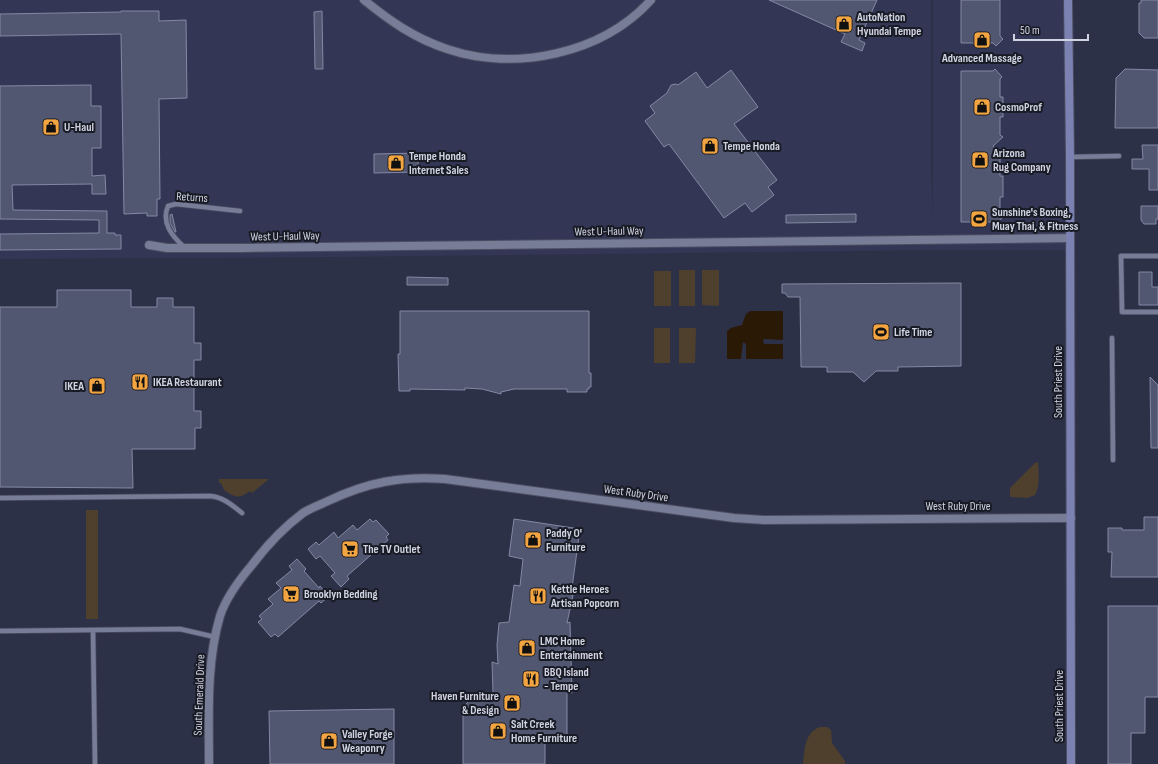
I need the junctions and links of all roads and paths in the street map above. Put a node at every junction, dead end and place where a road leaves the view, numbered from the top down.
1 (364, 0) edge
2 (651, 0) edge
3 (1068, 0) edge
4 (1119, 156) dead end
5 (1070, 157) junction
6 (240, 211) dead end
7 (1070, 238) junction
8 (149, 245) dead end
9 (185, 248) junction
10 (1158, 256) edge
11 (1158, 312) edge
12 (1112, 338) dead end
13 (1113, 460) dead end
14 (0, 498) edge
15 (242, 513) dead end
16 (1071, 518) junction
17 (237, 583) joint
18 (93, 630) junction
19 (0, 631) edge
20 (215, 637) junction
21 (95, 764) edge
22 (209, 764) edge
23 (1071, 764) edge

1 - 2 street
3 - 5 main road, South Priest Drive
4 - 5 lane
5 - 7 main road, South Priest Drive
6 - 9 lane, Returns
7 - 9 street, West U-Haul Way
7 - 16 main road, South Priest Drive
8 - 9 street, West U-Haul Way
10 - 11 lane
12 - 13 lane
14 - 15 lane
16 - 17 street, West Ruby Drive
16 - 23 main road, South Priest Drive
17 - 20 street, South Emerald Drive
18 - 19 lane
18 - 20 lane
18 - 21 lane
20 - 22 street, South Emerald Drive

